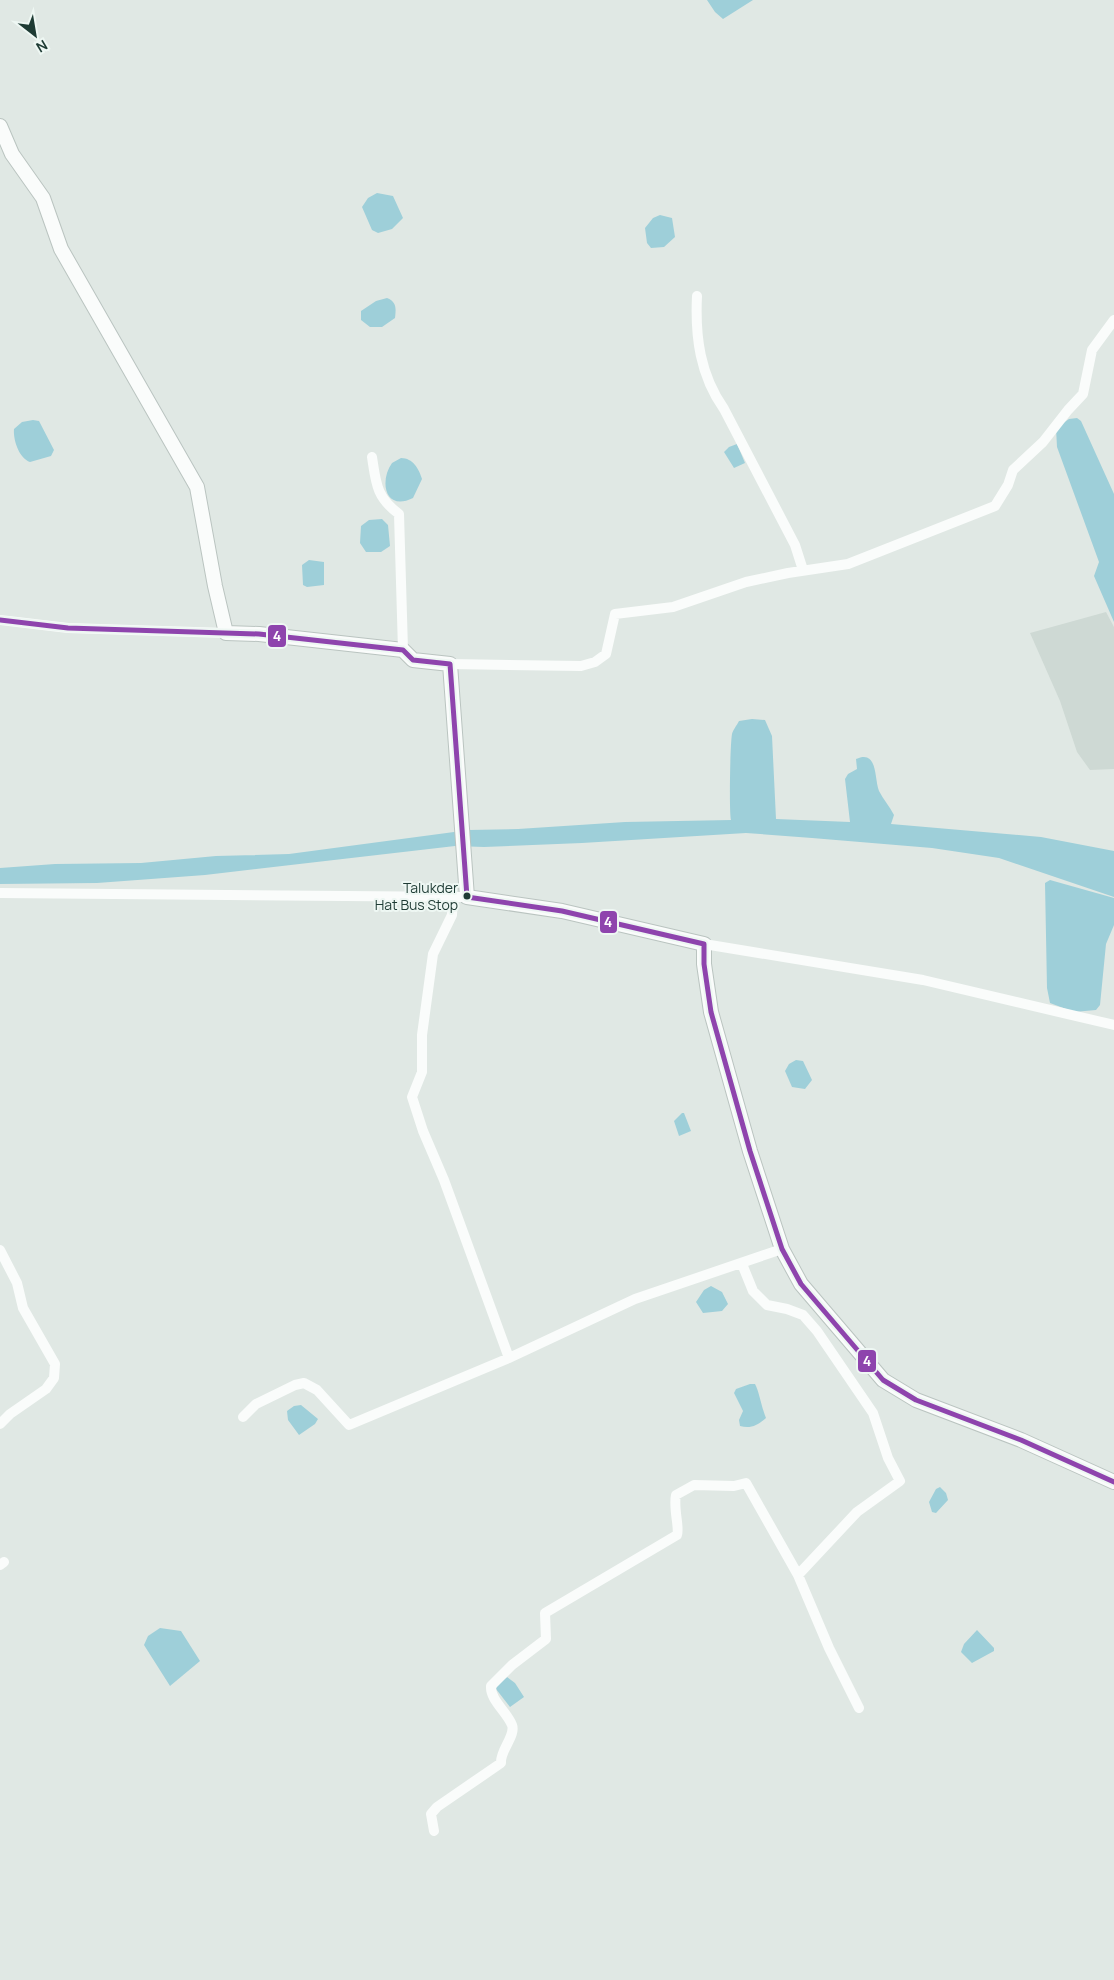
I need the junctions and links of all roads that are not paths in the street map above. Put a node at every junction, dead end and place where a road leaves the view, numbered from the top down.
1 (0, 126) edge
2 (697, 296) dead end
3 (1114, 320) edge
4 (372, 457) dead end
5 (803, 570) junction
6 (0, 620) edge
7 (226, 633) junction
8 (403, 650) junction
9 (450, 664) junction
10 (0, 893) edge
11 (453, 896) junction
12 (467, 897) junction
13 (704, 944) junction
14 (1114, 1025) edge
15 (782, 1249) junction
16 (0, 1250) edge
17 (742, 1264) junction
18 (509, 1358) junction
19 (243, 1417) dead end
20 (0, 1424) edge
21 (1114, 1482) edge
22 (798, 1575) junction
23 (859, 1708) dead end
24 (434, 1831) dead end

1 - 7 main road
2 - 5 street
3 - 5 street
4 - 8 street
5 - 9 street
6 - 7 street
7 - 8 main road
8 - 9 main road
9 - 12 main road
10 - 11 street
11 - 12 street
11 - 18 street
12 - 13 main road
13 - 14 street
13 - 15 main road
15 - 17 street
15 - 21 main road
16 - 20 street
17 - 18 street
17 - 22 street
18 - 19 street
22 - 23 street
22 - 24 street

